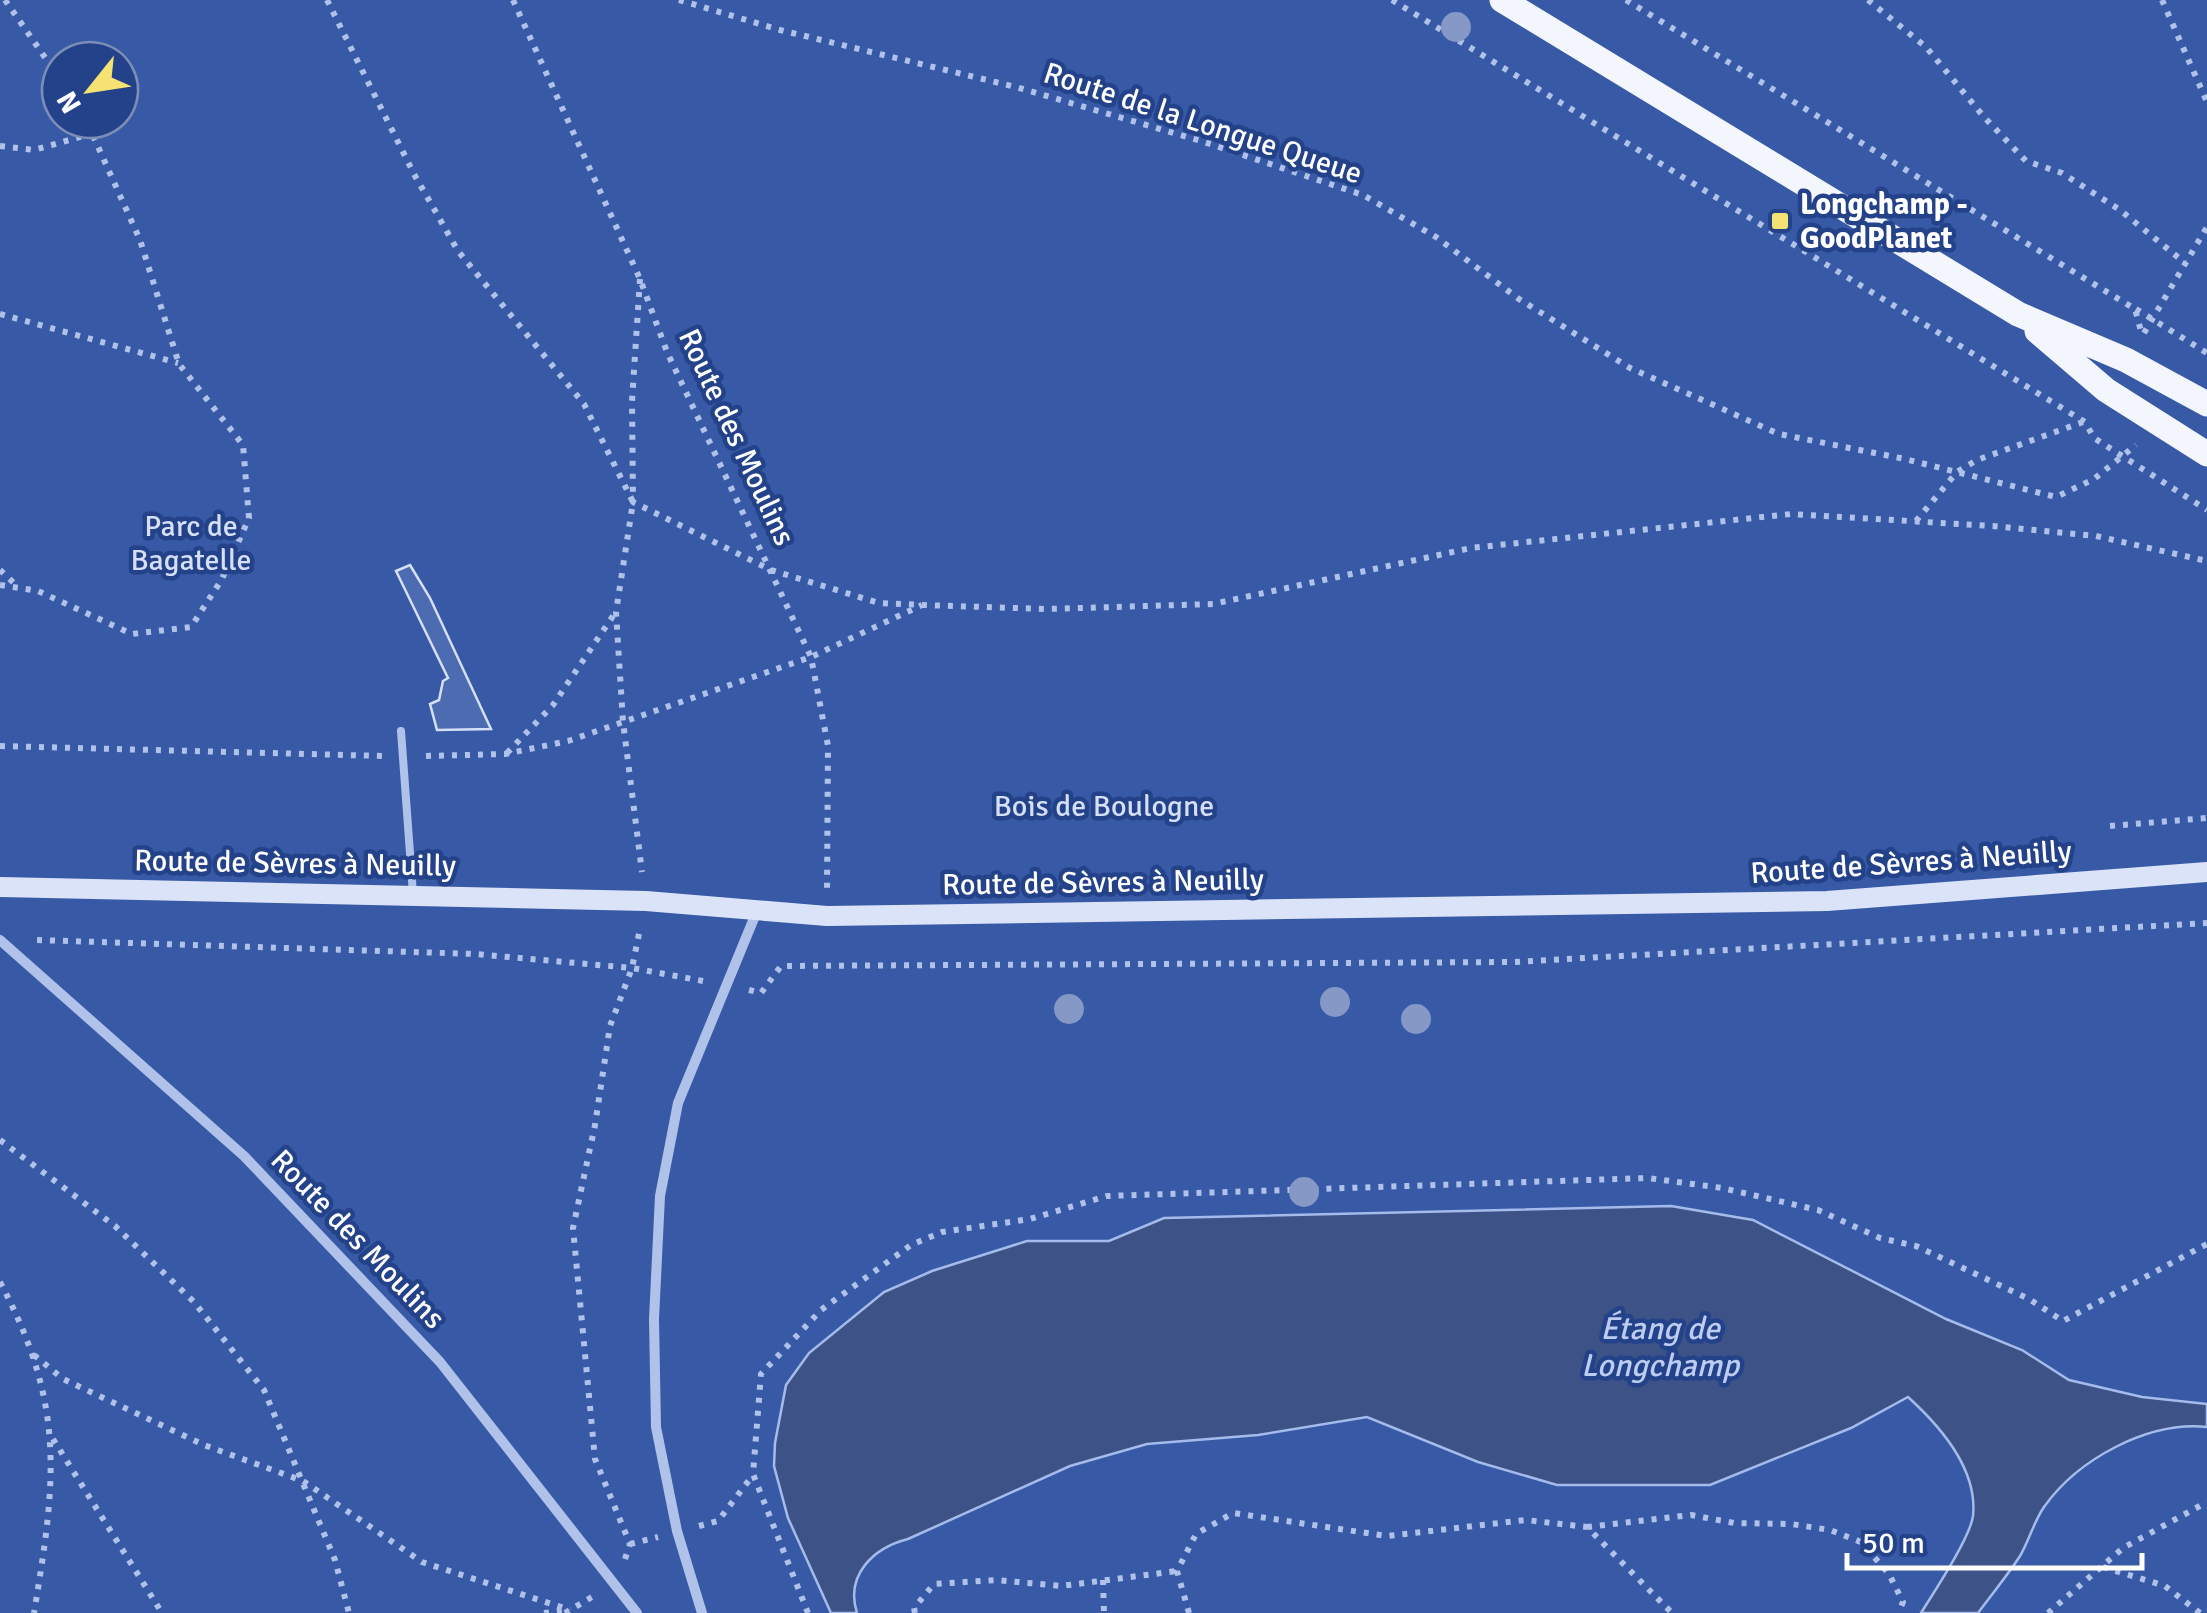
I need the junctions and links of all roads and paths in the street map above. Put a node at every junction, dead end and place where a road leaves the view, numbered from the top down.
1 (5, 0) edge
2 (327, 0) edge
3 (513, 0) edge
4 (679, 0) edge
5 (1392, 0) edge
6 (1502, 0) edge
7 (1626, 0) edge
8 (1868, 0) edge
9 (2162, 0) edge
10 (40, 51) edge
11 (2207, 102) edge
12 (72, 140) edge
13 (97, 140) edge
14 (0, 146) edge
15 (2207, 227) edge
16 (2184, 263) junction
17 (640, 279) junction
18 (2135, 308) junction
19 (0, 314) edge
20 (2018, 314) junction
21 (2152, 320) junction
22 (2207, 353) edge
23 (179, 364) junction
24 (2207, 404) edge
25 (2084, 422) junction
26 (2207, 454) edge
27 (2122, 457) junction
28 (1957, 472) junction
29 (633, 502) junction
30 (2207, 510) edge
31 (1916, 521) junction
32 (2207, 560) edge
33 (0, 570) edge
34 (771, 570) junction
35 (0, 586) edge
36 (20, 588) junction
37 (923, 605) junction
38 (616, 612) junction
39 (811, 658) junction
40 (623, 722) junction
41 (401, 731) dead end
42 (0, 746) edge
43 (505, 754) junction
44 (403, 757) junction
45 (2207, 818) edge
46 (2110, 826) dead end
47 (2207, 872) edge
48 (0, 888) edge
49 (413, 894) junction
50 (646, 900) junction
51 (757, 910) junction
52 (827, 916) junction
53 (2207, 923) edge
54 (26, 935) dead end
55 (0, 940) edge
56 (632, 968) junction
57 (726, 984) junction
58 (0, 1140) edge
59 (2207, 1244) edge
60 (0, 1282) edge
61 (34, 1355) junction
62 (52, 1438) junction
63 (303, 1482) junction
64 (2207, 1502) edge
65 (1587, 1527) junction
66 (630, 1544) dead end
67 (2102, 1567) junction
68 (1177, 1571) junction
69 (1103, 1580) junction
70 (34, 1613) edge
71 (162, 1613) edge
72 (350, 1613) edge
73 (544, 1613) edge
74 (637, 1613) edge
75 (702, 1613) edge
76 (808, 1613) edge
77 (915, 1613) edge
78 (1104, 1613) edge
79 (1189, 1613) edge
80 (1672, 1613) edge
81 (1898, 1613) edge
82 (2048, 1613) edge
83 (2200, 1613) edge

1 - 10 path
2 - 29 path
3 - 17 path, Route des Moulins
4 - 28 path, Route de la Longue Queue
5 - 25 path
6 - 20 main road
7 - 18 path
8 - 16 path
9 - 11 path
12 - 14 path
13 - 23 path
15 - 16 path
16 - 21 path
17 - 29 path
17 - 34 path, Route des Moulins
18 - 21 path
18 - 21 path
19 - 23 path
20 - 24 main road
20 - 26 main road
21 - 22 path
23 - 36 path
25 - 27 path
25 - 28 path
27 - 28 path, Route de la Longue Queue
27 - 30 path
28 - 31 path
29 - 34 path
29 - 38 path
31 - 32 path
31 - 37 path
33 - 36 path
34 - 37 path
34 - 39 path, Route des Moulins
35 - 36 path
37 - 39 path
38 - 40 path
38 - 43 path
39 - 40 path
39 - 52 path, Route des Moulins
40 - 43 path
40 - 50 path
41 - 44 lane
42 - 44 path
43 - 44 path
44 - 49 lane
45 - 46 path
47 - 52 street, Route de Sèvres à Neuilly
48 - 49 street, Route de Sèvres à Neuilly
49 - 50 street, Route de Sèvres à Neuilly
50 - 51 street, Route de Sèvres à Neuilly
50 - 56 path
51 - 52 street, Route de Sèvres à Neuilly
51 - 57 street
53 - 57 path
54 - 56 path
55 - 74 street, Route des Moulins
56 - 57 path
56 - 66 path
57 - 75 street
58 - 63 path
59 - 76 path
60 - 61 path
61 - 62 path
61 - 63 path
62 - 70 path
62 - 71 path
63 - 72 path
63 - 73 path
64 - 67 path
65 - 68 path
65 - 80 path
65 - 81 path
67 - 82 path
67 - 83 path
68 - 69 path
68 - 79 path
69 - 77 path
69 - 78 path

